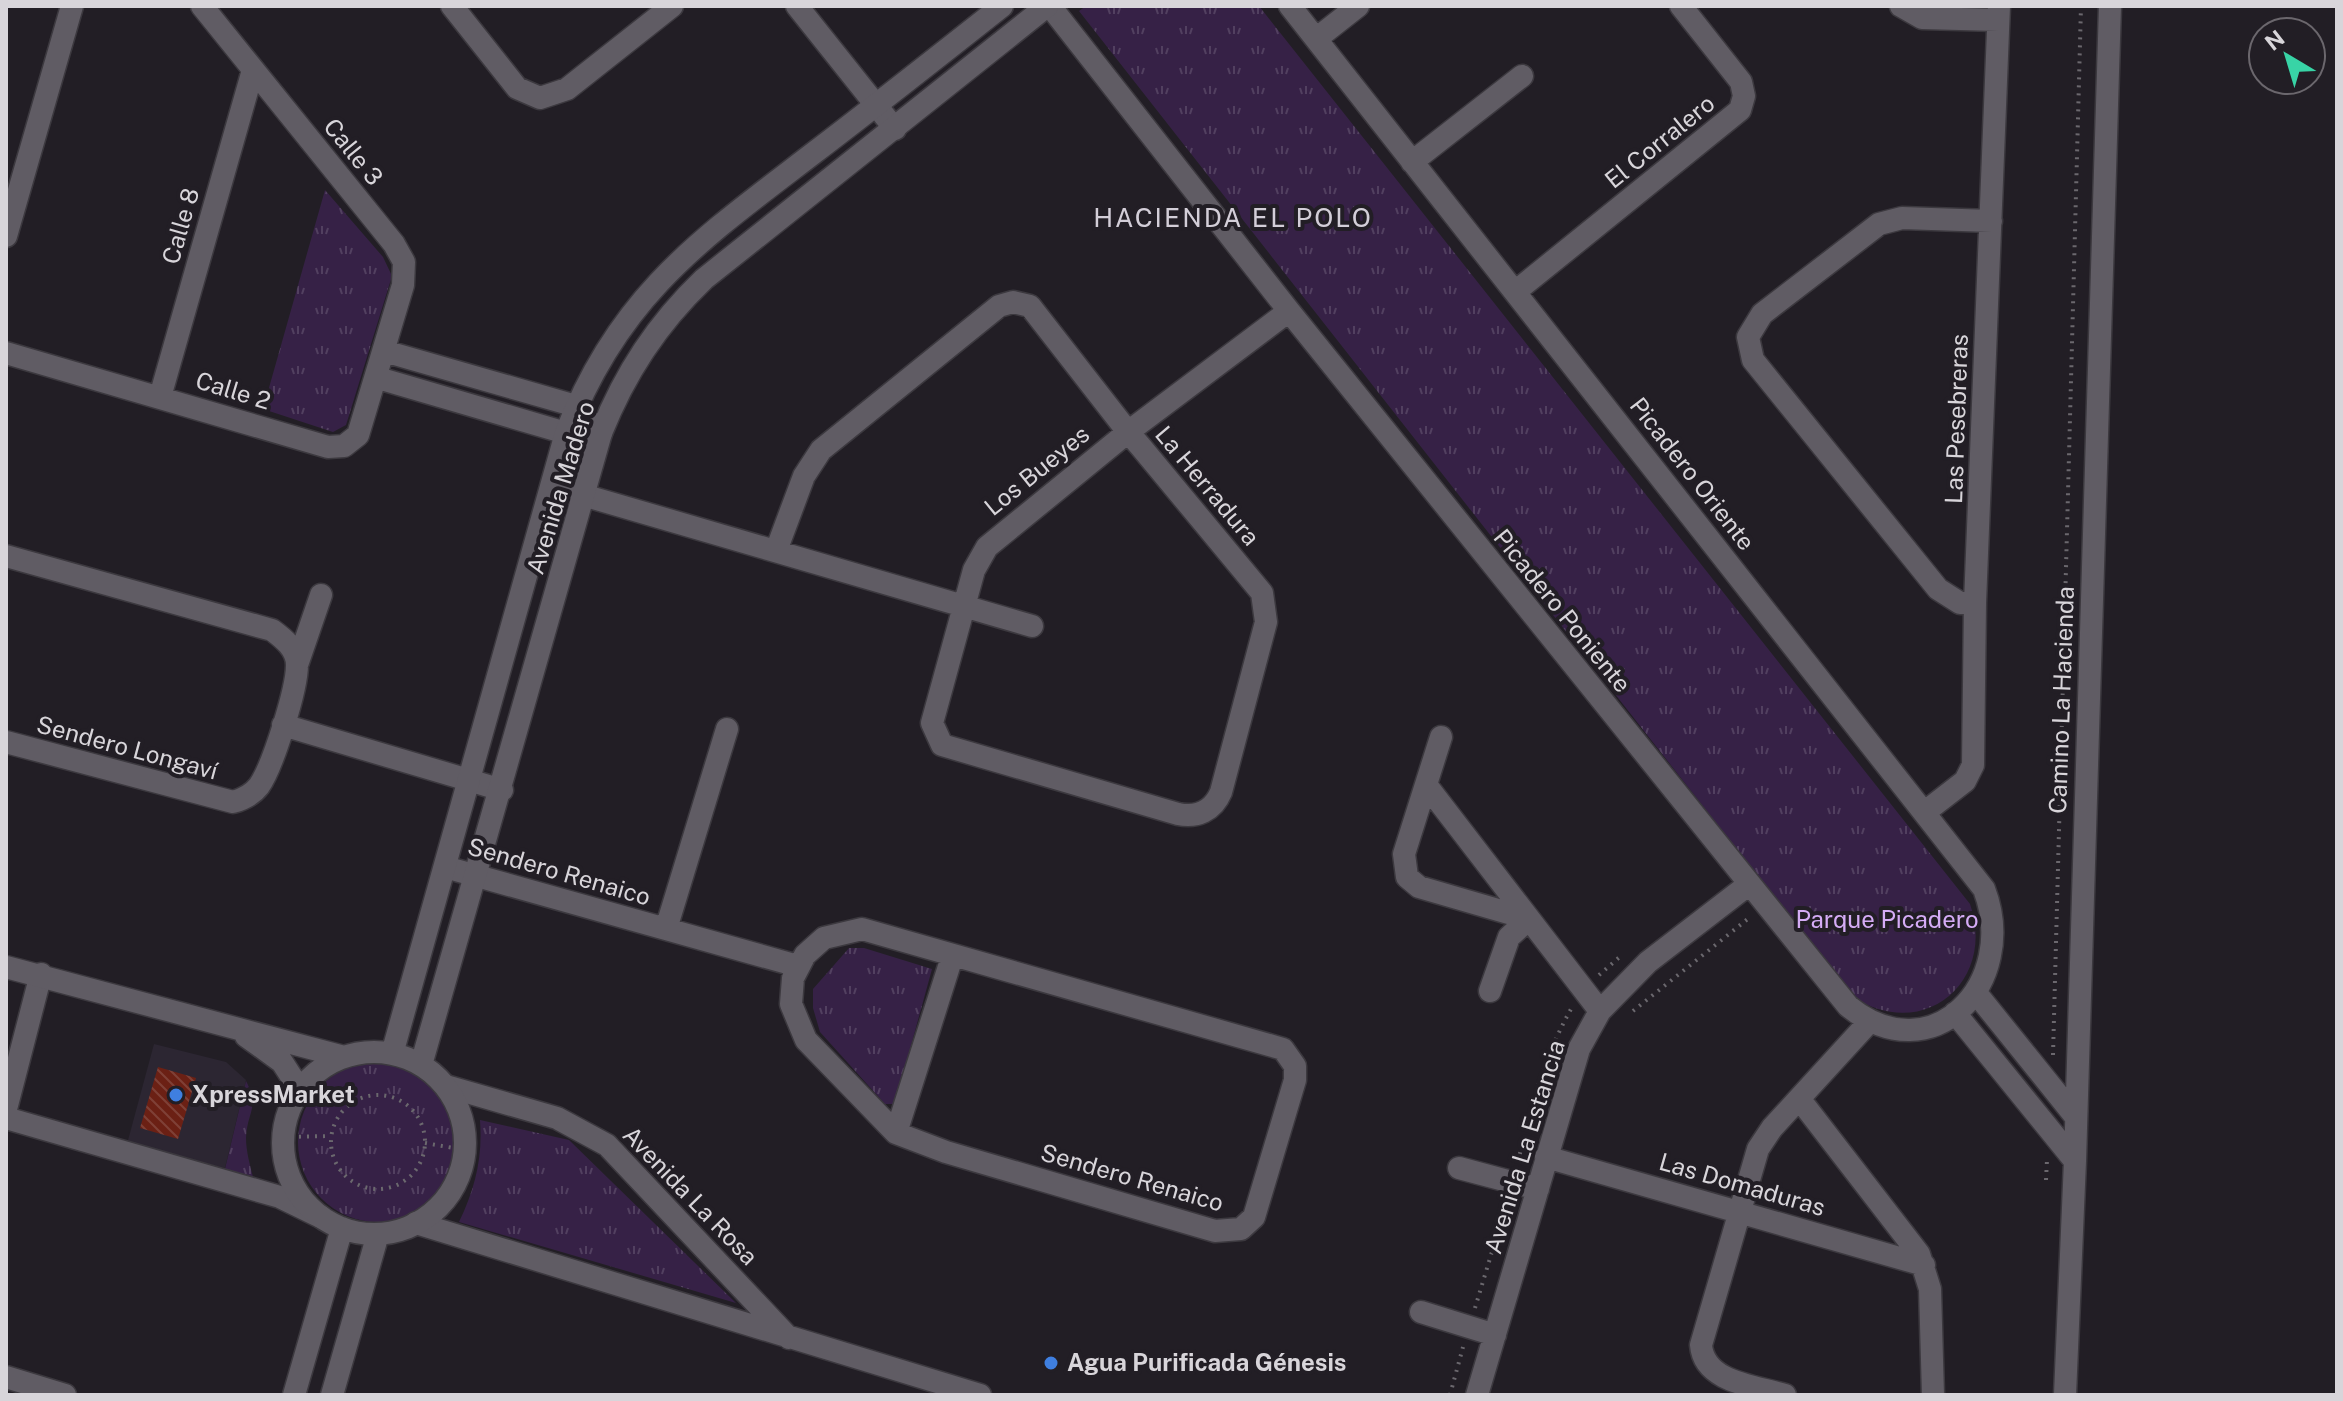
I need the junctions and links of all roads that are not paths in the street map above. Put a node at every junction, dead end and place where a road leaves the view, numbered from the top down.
1 (72, 6) edge
2 (202, 6) edge
3 (452, 6) edge
4 (672, 6) edge
5 (797, 6) edge
6 (1002, 6) edge
7 (1048, 6) edge
8 (1290, 6) edge
9 (1358, 6) edge
10 (1681, 6) edge
11 (1901, 6) edge
12 (2110, 6) edge
13 (1998, 13) edge
14 (1316, 39) junction
15 (253, 70) junction
16 (1522, 76) dead end
17 (876, 105) junction
18 (895, 129) junction
19 (1412, 162) junction
20 (1991, 221) junction
21 (6, 236) edge
22 (1515, 292) junction
23 (1289, 311) junction
24 (384, 351) junction
25 (6, 353) edge
26 (378, 378) junction
27 (160, 397) junction
28 (576, 406) junction
29 (1128, 432) junction
30 (566, 433) junction
31 (601, 433) junction
32 (552, 486) junction
33 (585, 495) junction
34 (776, 551) junction
35 (6, 556) edge
36 (321, 595) dead end
37 (1975, 603) junction
38 (963, 606) junction
39 (1032, 626) dead end
40 (297, 665) junction
41 (283, 725) junction
42 (727, 729) dead end
43 (1441, 737) dead end
44 (6, 742) edge
45 (942, 745) joint
46 (471, 781) junction
47 (1427, 786) junction
48 (502, 790) junction
49 (1925, 812) junction
50 (445, 867) junction
51 (476, 875) junction
52 (1748, 885) junction
53 (1529, 919) junction
54 (666, 929) junction
55 (952, 957) junction
56 (798, 966) junction
57 (6, 967) edge
58 (41, 974) junction
59 (1490, 991) dead end
60 (1976, 993) junction
61 (1600, 1011) junction
62 (1955, 1013) junction
63 (1870, 1021) junction
64 (236, 1028) junction
65 (392, 1054) junction
66 (344, 1057) junction
67 (421, 1065) junction
68 (446, 1086) junction
69 (300, 1090) junction
70 (1801, 1101) junction
71 (6, 1109) edge
72 (2075, 1116) junction
73 (6, 1118) edge
74 (896, 1133) junction
75 (1546, 1157) junction
76 (2075, 1161) junction
77 (1459, 1168) dead end
78 (1538, 1189) junction
79 (1740, 1211) junction
80 (321, 1217) junction
81 (416, 1223) junction
82 (342, 1228) junction
83 (378, 1234) junction
84 (1924, 1265) junction
85 (1421, 1312) dead end
86 (1495, 1335) junction
87 (790, 1339) junction
88 (13, 1385) edge
89 (65, 1395) edge
90 (294, 1395) edge
91 (332, 1395) edge
92 (980, 1395) edge
93 (1477, 1395) edge
94 (1785, 1395) edge
95 (1933, 1395) edge
96 (2065, 1395) edge

1 - 21 street
2 - 15 street, Calle 3
3 - 4 street
5 - 17 street
6 - 17 street, Avenida Madero
7 - 18 street, Avenida Madero
7 - 23 street, Picadero Poniente
8 - 14 street, Picadero Oriente
9 - 14 street
10 - 22 street, El Corralero
11 - 13 street
12 - 72 street, Camino La Hacienda
13 - 20 street, Las Pesebreras
14 - 19 street, Picadero Oriente
15 - 24 street, Calle 3
15 - 27 street, Calle 8
16 - 19 street
17 - 18 street
17 - 28 street, Avenida Madero
18 - 31 street, Avenida Madero
19 - 22 street, Picadero Oriente
20 - 37 street, Las Pesebreras
20 - 37 street
22 - 49 street, Picadero Oriente
23 - 29 street, Los Bueyes
23 - 52 street, Picadero Poniente
24 - 26 street, Calle 2
24 - 28 street
25 - 27 street, Calle 2
26 - 27 street, Calle 2
26 - 30 street
28 - 30 street, Avenida Madero
28 - 31 street
29 - 34 street, La Herradura
29 - 38 street, Los Bueyes
29 - 45 street, La Herradura
30 - 31 street
30 - 32 street, Avenida Madero
31 - 33 street, Avenida Madero
32 - 33 street
32 - 46 street, Avenida Madero
33 - 34 street
33 - 48 street, Avenida Madero
34 - 38 street
35 - 40 street
36 - 40 street, Sendero Longaví
37 - 49 street, Las Pesebreras
38 - 39 street
38 - 45 street, Los Bueyes
40 - 41 street, Sendero Longaví
41 - 44 street, Sendero Longaví
41 - 46 street
42 - 54 street
43 - 47 street
46 - 48 street
46 - 50 street, Avenida Madero
47 - 53 street
47 - 53 street
48 - 51 street, Avenida Madero
49 - 60 street, Picadero Oriente
50 - 51 street, Sendero Renaico
50 - 65 street, Avenida Madero
51 - 54 street, Sendero Renaico
51 - 67 street, Avenida Madero
52 - 61 street, Avenida La Estancia
52 - 63 street, Picadero Poniente
53 - 59 street
53 - 61 street
54 - 56 street, Sendero Renaico
55 - 56 street, Sendero Renaico
55 - 74 street
55 - 74 street, Sendero Renaico
56 - 74 street, Sendero Renaico
57 - 58 street
58 - 64 street
58 - 71 street
60 - 62 street, Picadero Oriente
60 - 72 street
61 - 75 street, Avenida La Estancia
62 - 63 street, Picadero Poniente
62 - 76 street
63 - 70 street
64 - 66 street
64 - 69 street
65 - 66 street
65 - 67 street
66 - 69 street
67 - 68 street
68 - 81 street
68 - 87 street, Avenida La Rosa
69 - 80 street
70 - 79 street
70 - 84 street
72 - 76 street, Camino La Hacienda
73 - 80 street
75 - 78 street, Avenida La Estancia
75 - 79 street, Las Domaduras
76 - 96 street, Camino La Hacienda
77 - 78 street
78 - 86 street, Avenida La Estancia
79 - 84 street, Las Domaduras
79 - 94 street
80 - 82 street
81 - 83 street
81 - 87 street
82 - 83 street
82 - 90 street
83 - 91 street
84 - 95 street
85 - 86 street
86 - 93 street, Avenida La Estancia
87 - 92 street
88 - 89 street

